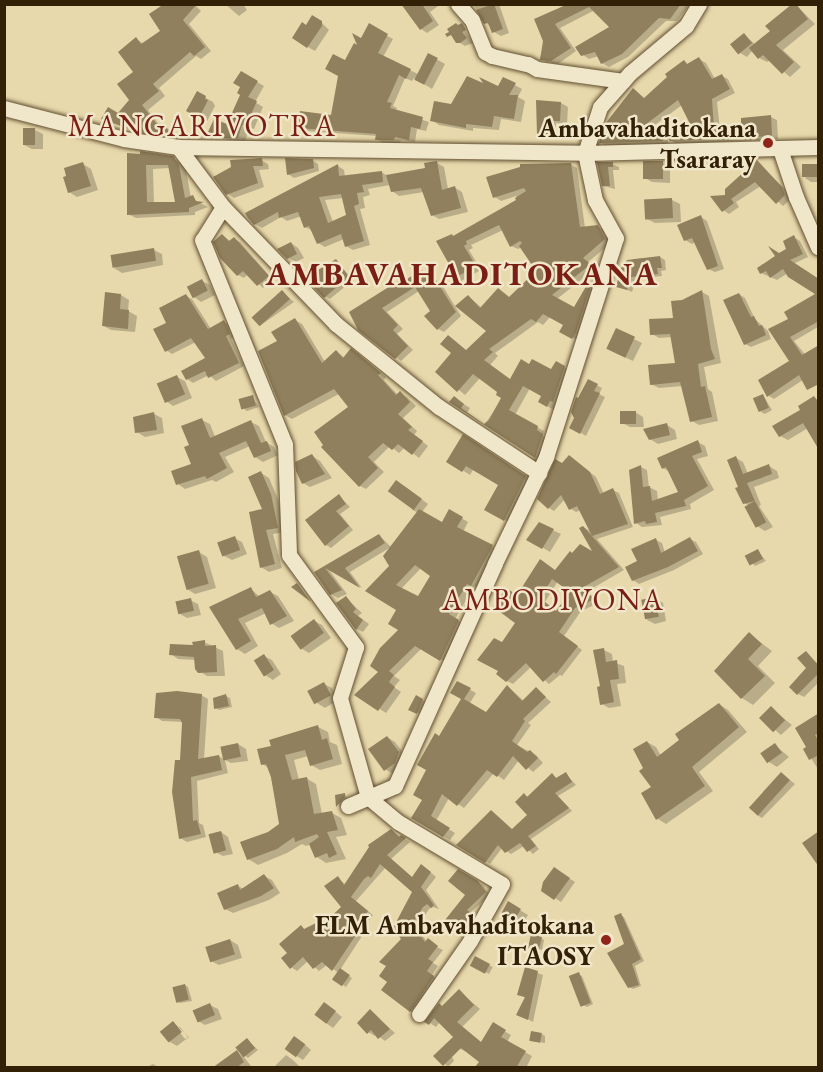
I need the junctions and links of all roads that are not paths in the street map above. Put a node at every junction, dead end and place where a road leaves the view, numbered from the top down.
1 (458, 4) edge
2 (699, 4) edge
3 (623, 81) junction
4 (4, 108) edge
5 (178, 147) junction
6 (819, 147) edge
7 (780, 149) junction
8 (585, 153) junction
9 (223, 207) junction
10 (819, 247) edge
11 (539, 473) junction
12 (368, 797) junction
13 (348, 806) dead end
14 (419, 1014) dead end

1 - 3 street
2 - 3 street
3 - 8 street
4 - 5 street
5 - 8 street
5 - 9 street
6 - 7 street
7 - 8 street
7 - 10 street
8 - 11 street
9 - 11 street
9 - 12 street
11 - 12 street
12 - 13 street
12 - 14 street

